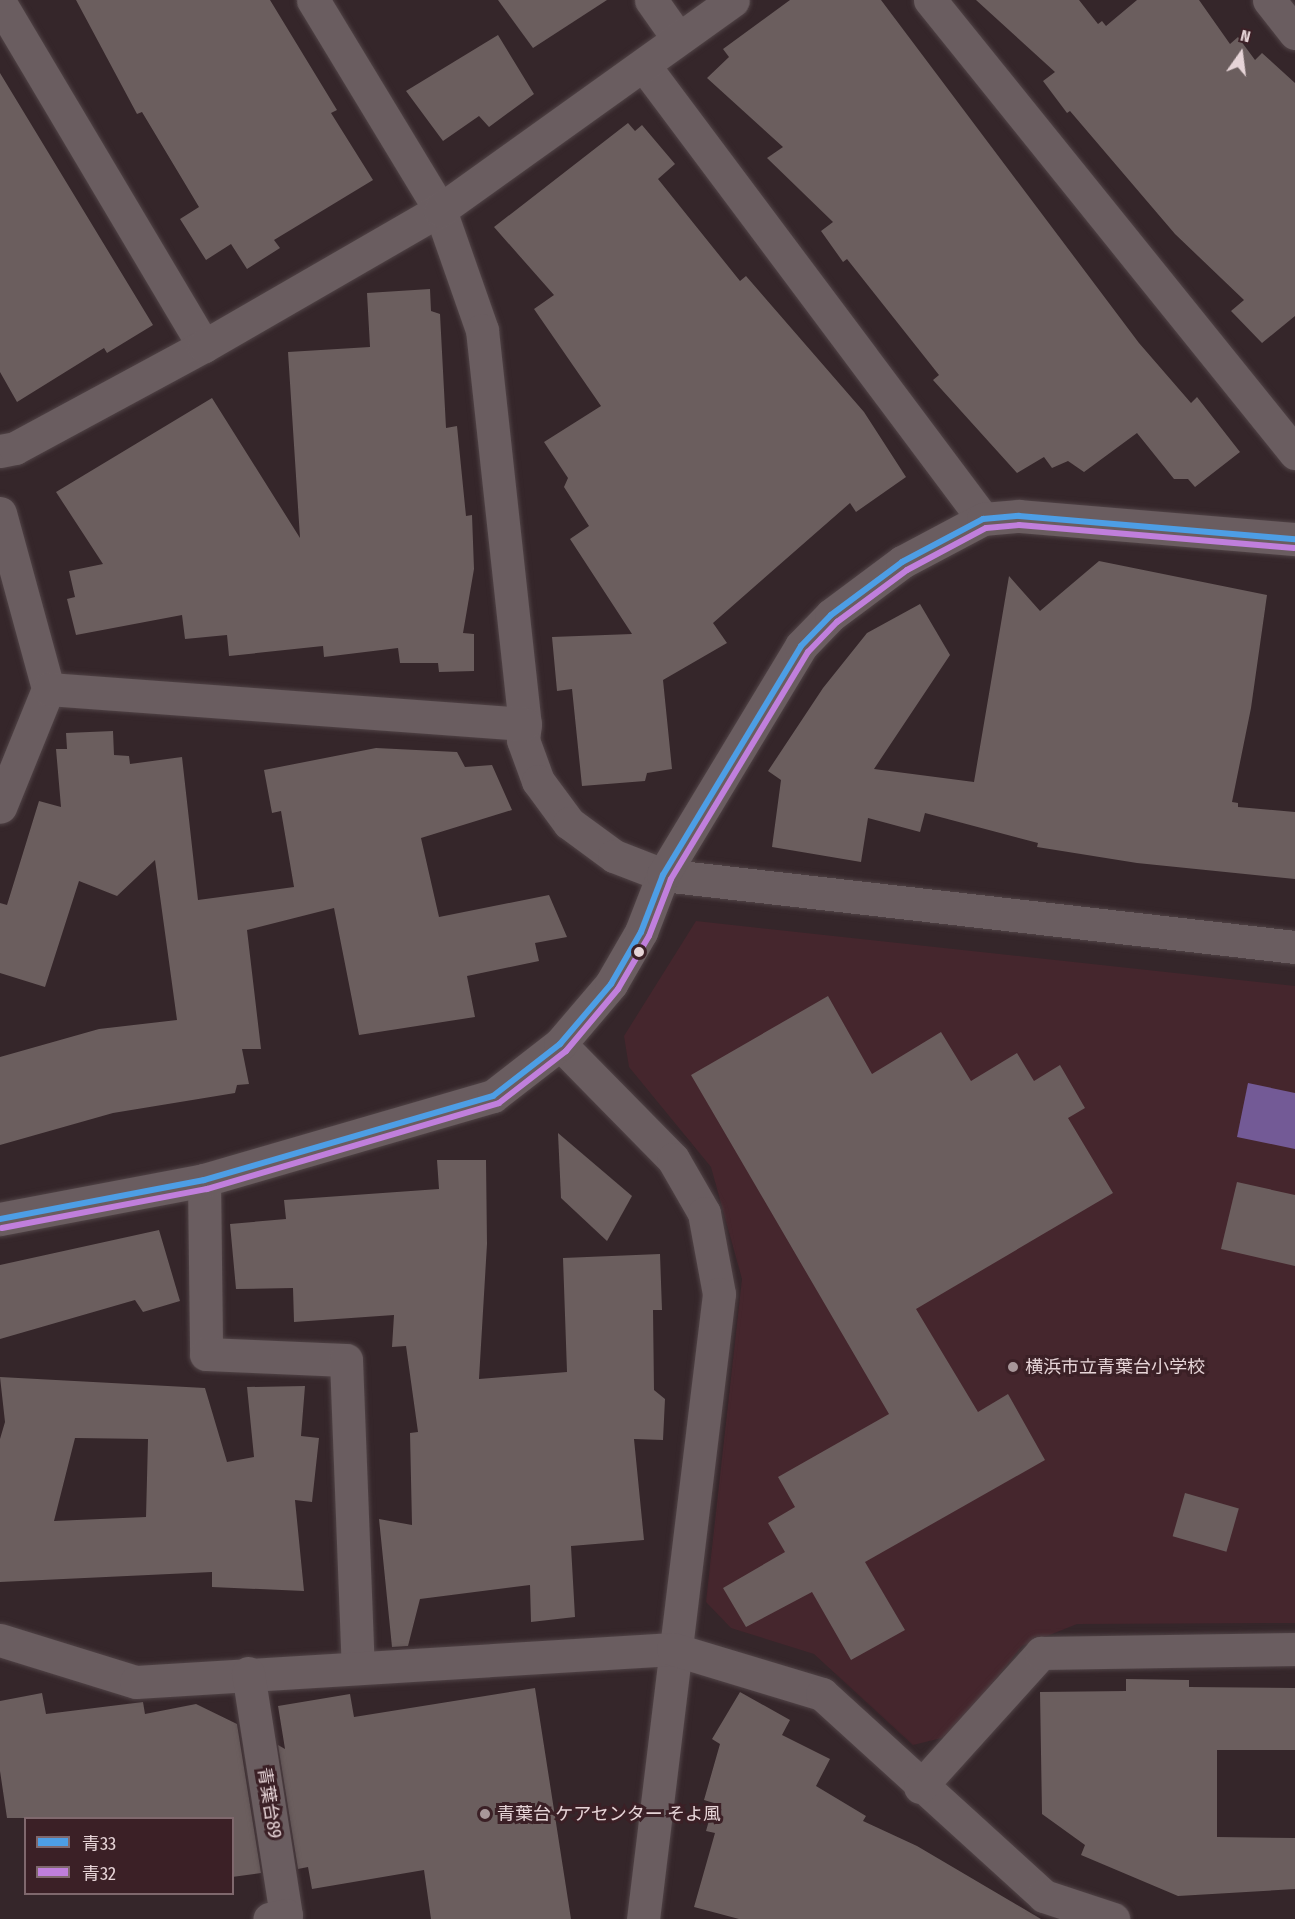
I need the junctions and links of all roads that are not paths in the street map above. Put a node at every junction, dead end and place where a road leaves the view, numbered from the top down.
1 (313, 0) edge
2 (651, 0) edge
3 (733, 0) edge
4 (930, 0) edge
5 (1269, 0) edge
6 (0, 3) edge
7 (1295, 33) edge
8 (676, 37) junction
9 (645, 67) junction
10 (440, 210) junction
11 (204, 346) junction
12 (0, 452) edge
13 (1295, 453) edge
14 (0, 513) edge
15 (983, 519) junction
16 (1295, 539) edge
17 (48, 689) junction
18 (525, 724) junction
19 (0, 807) edge
20 (663, 875) junction
21 (1295, 947) edge
22 (560, 1044) junction
23 (204, 1180) junction
24 (0, 1219) edge
25 (0, 1640) edge
26 (672, 1649) junction
27 (1295, 1649) edge
28 (358, 1666) junction
29 (248, 1673) junction
30 (920, 1787) junction
31 (269, 1919) edge
32 (643, 1919) edge
33 (1113, 1919) edge

1 - 10 street
2 - 8 street
3 - 8 street
4 - 13 street
5 - 7 street
6 - 11 street
8 - 9 street
9 - 10 street
9 - 15 street
10 - 11 street
10 - 18 street
11 - 12 street
14 - 17 street
15 - 16 street
15 - 20 street
17 - 18 street
17 - 19 street
18 - 20 street
20 - 21 street
20 - 22 street
22 - 23 street
22 - 26 street
23 - 24 street
23 - 28 street
25 - 29 street
26 - 28 street
26 - 30 street
26 - 32 street
27 - 30 street
28 - 29 street
29 - 31 street, 青葉台89
30 - 33 street

